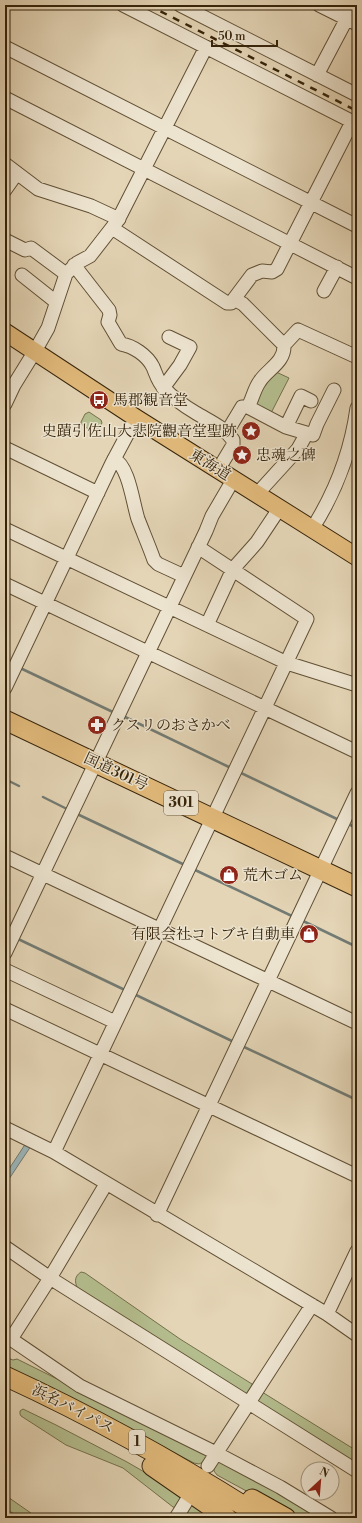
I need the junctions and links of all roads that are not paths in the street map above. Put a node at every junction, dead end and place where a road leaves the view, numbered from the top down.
1 (123, 5) edge
2 (180, 5) edge
3 (319, 5) edge
4 (354, 5) edge
5 (352, 22) edge
6 (5, 47) edge
7 (206, 47) junction
8 (317, 75) junction
9 (357, 96) edge
10 (5, 98) edge
11 (354, 123) edge
12 (165, 128) junction
13 (5, 164) edge
14 (144, 169) junction
15 (17, 173) junction
16 (5, 190) edge
17 (310, 202) junction
18 (115, 224) junction
19 (357, 226) edge
20 (5, 240) edge
21 (290, 243) junction
22 (337, 267) junction
23 (70, 270) junction
24 (22, 275) dead end
25 (357, 278) edge
26 (324, 292) dead end
27 (234, 299) junction
28 (56, 302) junction
29 (5, 332) edge
30 (169, 337) dead end
31 (284, 345) junction
32 (35, 351) junction
33 (357, 357) edge
34 (163, 388) junction
35 (334, 390) dead end
36 (311, 401) dead end
37 (5, 404) edge
38 (248, 407) junction
39 (356, 416) edge
40 (136, 418) junction
41 (286, 427) junction
42 (227, 432) junction
43 (307, 433) junction
44 (5, 448) edge
45 (114, 459) junction
46 (218, 470) junction
47 (233, 480) junction
48 (98, 492) junction
49 (257, 494) junction
50 (279, 508) junction
51 (5, 529) edge
52 (312, 529) junction
53 (198, 547) junction
54 (357, 557) edge
55 (67, 558) junction
56 (233, 569) junction
57 (184, 576) junction
58 (5, 584) edge
59 (45, 603) junction
60 (170, 607) junction
61 (207, 625) junction
62 (148, 652) junction
63 (287, 663) junction
64 (357, 685) edge
65 (5, 688) edge
66 (265, 708) junction
67 (5, 720) edge
68 (357, 752) edge
69 (96, 763) junction
70 (357, 793) edge
71 (212, 818) junction
72 (5, 856) edge
73 (321, 870) junction
74 (43, 874) junction
75 (357, 887) edge
76 (160, 929) junction
77 (5, 953) edge
78 (5, 970) edge
79 (268, 981) junction
80 (5, 1009) edge
81 (115, 1022) junction
82 (357, 1023) edge
83 (100, 1054) junction
84 (209, 1106) junction
85 (5, 1128) edge
86 (54, 1152) junction
87 (357, 1176) edge
88 (106, 1184) junction
89 (157, 1215) junction
90 (5, 1246) edge
91 (356, 1254) edge
92 (50, 1278) junction
93 (312, 1305) junction
94 (327, 1314) junction
95 (357, 1335) edge
96 (8, 1337) edge
97 (5, 1376) edge
98 (5, 1390) edge
99 (248, 1403) junction
100 (216, 1453) junction
101 (156, 1460) junction
102 (208, 1466) dead end
103 (357, 1471) edge
104 (186, 1500) dead end
105 (176, 1518) edge
106 (227, 1518) edge
107 (239, 1518) edge
108 (263, 1518) edge
109 (286, 1518) edge
110 (331, 1518) edge

1 - 7 street
2 - 8 street
3 - 5 street
4 - 5 street
5 - 8 street
6 - 12 street
7 - 11 street
7 - 12 street
8 - 9 street
10 - 14 street
11 - 17 street
12 - 14 street
12 - 17 street
13 - 15 street
14 - 18 street
14 - 21 street
15 - 16 street
15 - 18 street
17 - 19 street
17 - 21 street
18 - 23 street
18 - 27 street
20 - 23 street
21 - 22 street
21 - 27 street
22 - 25 street
22 - 26 street
23 - 28 street
23 - 34 street
24 - 28 street
27 - 31 street
28 - 32 street
29 - 32 main road, 東海道
30 - 34 street
31 - 33 street
31 - 38 street
32 - 37 street
32 - 40 main road, 東海道
34 - 42 street
35 - 43 street
36 - 41 street
38 - 41 street
38 - 42 street
39 - 52 street
40 - 45 street
40 - 46 main road, 東海道
41 - 43 street
42 - 46 street
43 - 49 street
44 - 48 street
45 - 48 street
45 - 57 street
46 - 47 main road, 東海道
47 - 49 main road, 東海道
47 - 53 street
48 - 55 street
49 - 50 main road, 東海道
50 - 52 main road, 東海道
50 - 56 street
51 - 55 street
52 - 54 main road, 東海道
53 - 56 street
53 - 57 street
55 - 59 street
55 - 60 street
56 - 61 street
56 - 63 street
57 - 60 street
58 - 59 street
59 - 62 street
59 - 65 street
60 - 61 street
60 - 62 street
61 - 63 street
62 - 66 street
62 - 69 street
63 - 64 street
63 - 66 street
66 - 68 street
66 - 71 street
67 - 69 highway, 国道301号 / 301
69 - 71 highway, 国道301号 / 301
69 - 74 street
70 - 73 street
71 - 73 highway, 国道301号 / 301
71 - 76 street
72 - 74 street
73 - 75 highway, 国道301号 / 301
73 - 79 street
74 - 76 street
74 - 77 street
76 - 79 street
76 - 81 street
78 - 81 street
79 - 82 street
79 - 84 street
80 - 83 street
81 - 83 street
83 - 84 street
83 - 86 street
84 - 87 street
84 - 89 street
85 - 86 street
86 - 88 street
88 - 89 street
88 - 92 street
89 - 93 street
90 - 92 street
91 - 94 street
92 - 96 street
92 - 99 street
93 - 94 street
93 - 99 street
94 - 95 street
96 - 100 street
97 - 101 highway, 浜名バイパス / 1
98 - 101 highway, 浜名バイパス / 1
99 - 100 street
99 - 103 street
100 - 102 street
100 - 110 street
101 - 106 highway, 1
101 - 107 highway, 浜名バイパス / 1
101 - 108 highway, 浜名バイパス / 1
101 - 109 highway
104 - 105 street

